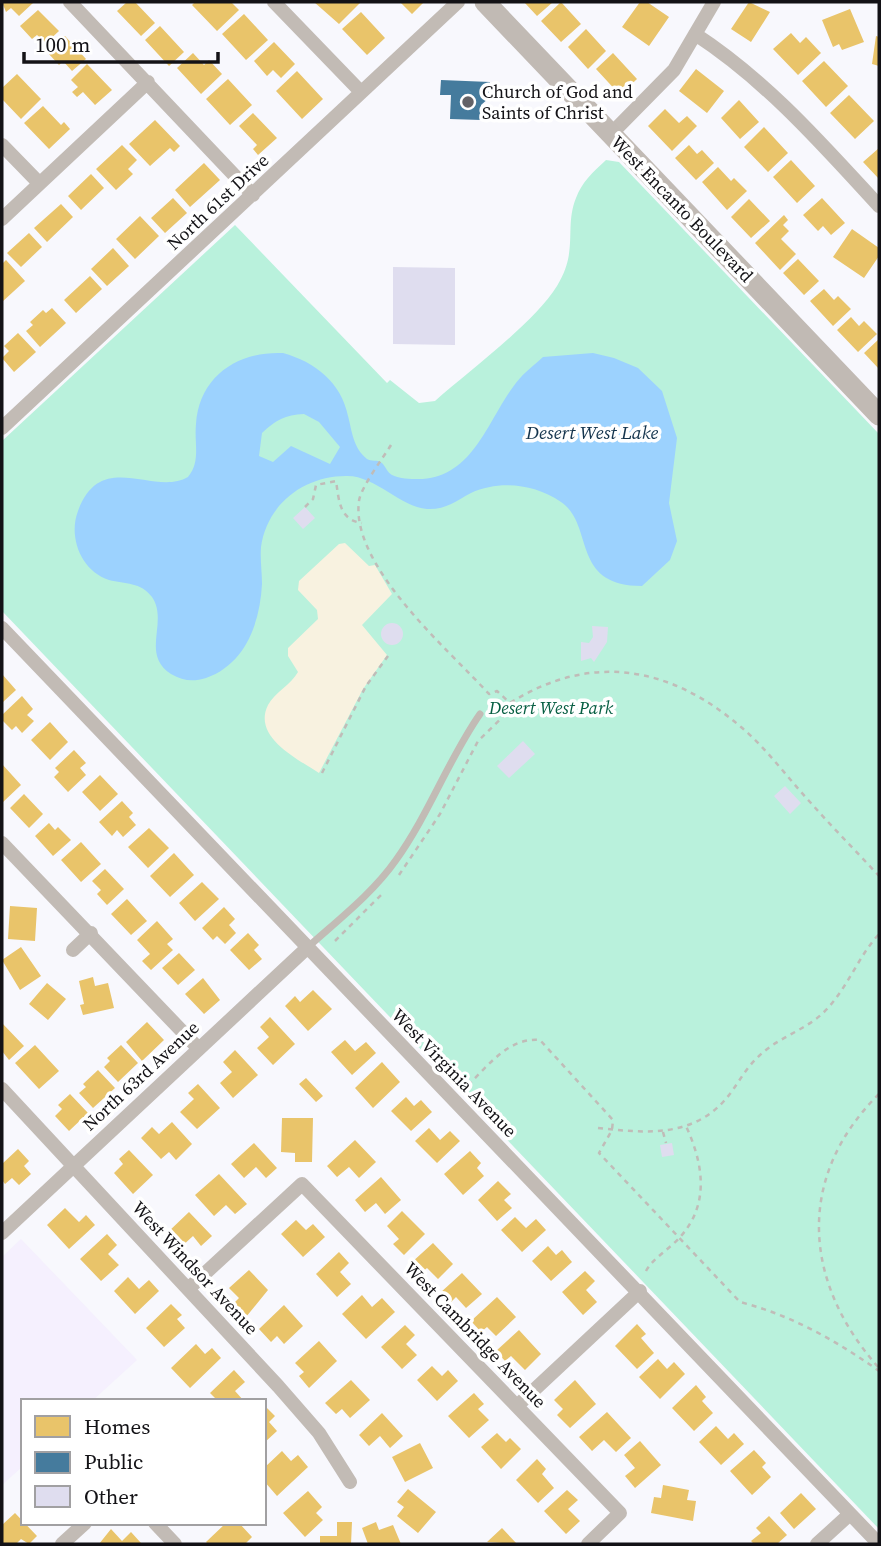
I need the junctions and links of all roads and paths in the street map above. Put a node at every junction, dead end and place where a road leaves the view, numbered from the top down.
1 (70, 2) edge
2 (274, 2) edge
3 (458, 2) edge
4 (485, 2) edge
5 (714, 2) edge
6 (695, 34) junction
7 (148, 82) junction
8 (361, 92) junction
9 (611, 134) junction
10 (2, 145) edge
11 (39, 183) junction
12 (253, 195) junction
13 (879, 206) edge
14 (2, 219) edge
15 (879, 415) edge
16 (2, 428) edge
17 (391, 445) dead end
18 (305, 506) dead end
19 (362, 523) junction
20 (2, 628) edge
21 (388, 656) dead end
22 (510, 703) junction
23 (480, 714) dead end
24 (491, 727) dead end
25 (322, 773) dead end
26 (2, 843) edge
27 (879, 876) edge
28 (91, 933) junction
29 (879, 934) edge
30 (307, 948) junction
31 (73, 950) dead end
32 (199, 1049) junction
33 (468, 1085) dead end
34 (2, 1089) edge
35 (879, 1094) edge
36 (686, 1126) junction
37 (598, 1128) dead end
38 (612, 1130) junction
39 (663, 1132) junction
40 (666, 1143) dead end
41 (73, 1166) junction
42 (2, 1233) edge
43 (681, 1237) junction
44 (646, 1271) dead end
45 (188, 1289) junction
46 (640, 1291) junction
47 (879, 1370) edge
48 (518, 1405) junction
49 (350, 1482) dead end
50 (850, 1514) junction
51 (83, 1525) edge
52 (157, 1525) edge
53 (62, 1544) edge
54 (176, 1544) edge
55 (588, 1544) edge
56 (817, 1544) edge
57 (879, 1544) edge

1 - 7 street
2 - 8 street
3 - 8 street, North 61st Drive
4 - 9 street, West Encanto Boulevard
5 - 6 street
6 - 9 street
6 - 13 street
7 - 11 street
7 - 12 street
8 - 12 street, North 61st Drive
9 - 15 street, West Encanto Boulevard
10 - 11 street
11 - 14 street
12 - 16 street, North 61st Drive
17 - 19 path
18 - 19 path
19 - 22 path
20 - 30 street, West Virginia Avenue
21 - 25 path
22 - 24 path
22 - 27 path
23 - 30 lane
26 - 28 street
28 - 31 street
28 - 32 street
29 - 36 path
30 - 32 street, North 63rd Avenue
30 - 46 street, West Virginia Avenue
32 - 41 street, North 63rd Avenue
33 - 38 path
34 - 41 street, West Windsor Avenue
35 - 47 path
36 - 39 path
36 - 43 path
37 - 38 path
38 - 39 path
38 - 43 path
39 - 40 path
41 - 42 street, North 63rd Avenue
41 - 45 street, West Windsor Avenue
43 - 44 path
43 - 47 path
45 - 48 street, West Cambridge Avenue
45 - 49 street, West Windsor Avenue
46 - 48 street
46 - 50 street, West Virginia Avenue
48 - 55 street, West Cambridge Avenue
50 - 56 street
50 - 57 street, West Virginia Avenue
51 - 53 street
52 - 54 street

